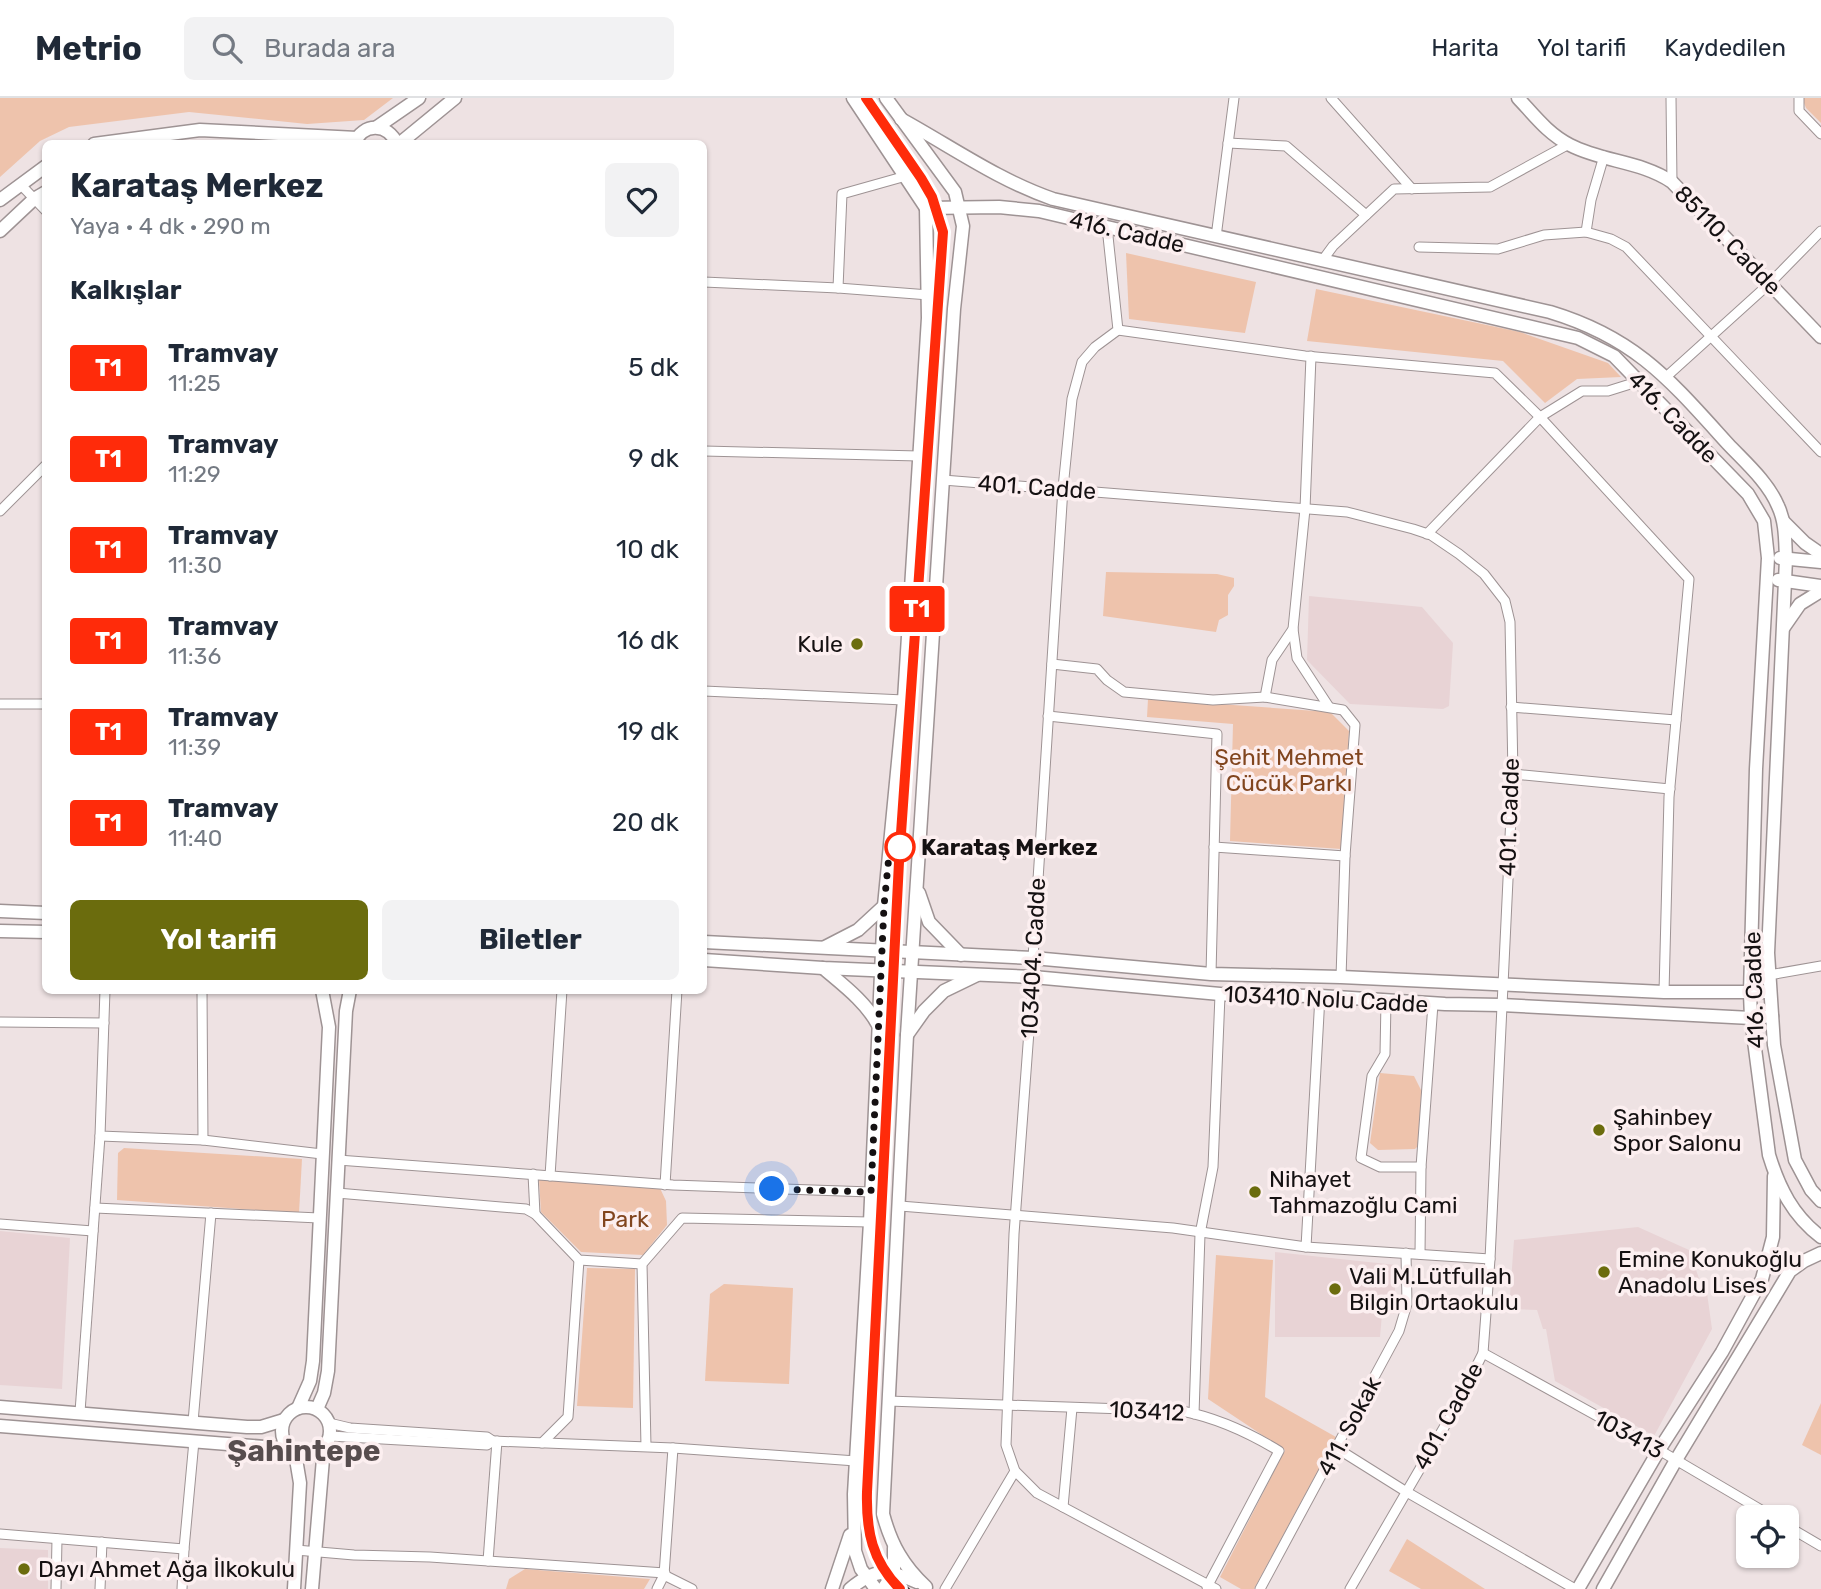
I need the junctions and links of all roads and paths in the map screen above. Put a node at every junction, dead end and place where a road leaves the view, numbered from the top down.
1 (419, 98) edge
2 (455, 98) edge
3 (853, 98) edge
4 (886, 98) edge
5 (1234, 98) edge
6 (1331, 98) edge
7 (1518, 98) edge
8 (1671, 98) edge
9 (1799, 98) edge
10 (901, 119) junction
11 (377, 127) junction
12 (1821, 134) edge
13 (124, 140) edge
14 (341, 140) edge
15 (356, 140) edge
16 (395, 140) edge
17 (403, 140) edge
18 (1228, 143) junction
19 (1569, 145) junction
20 (1604, 156) junction
21 (42, 169) edge
22 (906, 176) junction
23 (1672, 182) junction
24 (20, 185) junction
25 (1412, 189) junction
26 (40, 195) edge
27 (0, 200) edge
28 (999, 207) junction
29 (926, 208) junction
30 (958, 208) junction
31 (1366, 215) junction
32 (1107, 227) junction
33 (962, 230) junction
34 (0, 231) edge
35 (1821, 231) edge
36 (1586, 232) junction
37 (1216, 237) junction
38 (1419, 247) dead end
39 (1322, 261) junction
40 (707, 282) edge
41 (1770, 283) junction
42 (838, 288) junction
43 (929, 295) junction
44 (1118, 330) junction
45 (1710, 336) junction
46 (1821, 337) edge
47 (1311, 356) junction
48 (1666, 377) junction
49 (1640, 381) junction
50 (1540, 417) junction
51 (707, 451) edge
52 (1821, 452) edge
53 (919, 456) junction
54 (42, 470) edge
55 (943, 480) junction
56 (1063, 488) junction
57 (1305, 509) junction
58 (0, 511) edge
59 (1784, 522) junction
60 (1427, 534) junction
61 (1821, 554) edge
62 (1768, 558) junction
63 (1786, 559) junction
64 (1821, 562) edge
65 (1767, 579) junction
66 (1784, 580) junction
67 (1821, 588) edge
68 (1293, 629) junction
69 (1781, 638) junction
70 (1052, 664) junction
71 (707, 691) edge
72 (1265, 696) junction
73 (904, 700) junction
74 (0, 704) edge
75 (42, 704) edge
76 (1329, 707) junction
77 (1511, 707) junction
78 (1048, 716) junction
79 (1676, 720) junction
80 (1513, 774) junction
81 (1670, 789) junction
82 (1214, 847) junction
83 (1346, 856) junction
84 (917, 884) junction
85 (884, 906) junction
86 (0, 911) edge
87 (42, 913) edge
88 (0, 931) edge
89 (42, 932) edge
90 (707, 942) edge
91 (824, 948) junction
92 (882, 951) junction
93 (912, 953) junction
94 (961, 955) junction
95 (1033, 958) junction
96 (707, 960) edge
97 (1821, 966) edge
98 (823, 968) junction
99 (881, 971) junction
100 (911, 972) junction
101 (1211, 974) junction
102 (977, 975) junction
103 (1769, 975) junction
104 (1033, 977) junction
105 (1341, 977) junction
106 (1502, 985) junction
107 (1664, 992) junction
108 (1682, 992) junction
109 (1770, 992) junction
110 (1750, 993) junction
111 (105, 994) edge
112 (202, 994) edge
113 (323, 994) edge
114 (350, 994) edge
115 (562, 994) edge
116 (677, 994) edge
117 (1220, 995) junction
118 (1320, 996) junction
119 (1386, 1001) junction
120 (1433, 1004) junction
121 (1501, 1005) junction
122 (1682, 1014) junction
123 (1772, 1016) junction
124 (1751, 1018) junction
125 (0, 1022) edge
126 (104, 1023) junction
127 (879, 1026) junction
128 (907, 1035) junction
129 (100, 1136) junction
130 (203, 1140) junction
131 (322, 1154) junction
132 (338, 1160) junction
133 (1421, 1167) junction
134 (1774, 1172) junction
135 (533, 1174) junction
136 (550, 1175) junction
137 (666, 1185) junction
138 (871, 1192) junction
139 (337, 1193) junction
140 (1821, 1201) edge
141 (900, 1206) junction
142 (95, 1208) junction
143 (211, 1213) junction
144 (535, 1214) junction
145 (1016, 1215) junction
146 (319, 1218) junction
147 (870, 1222) junction
148 (0, 1224) edge
149 (93, 1231) junction
150 (1200, 1234) junction
151 (1821, 1237) edge
152 (1306, 1247) junction
153 (1821, 1253) edge
154 (1406, 1254) junction
155 (1420, 1254) junction
156 (1490, 1258) junction
157 (579, 1260) junction
158 (642, 1265) junction
159 (1483, 1353) junction
160 (888, 1401) junction
161 (1008, 1406) junction
162 (0, 1407) edge
163 (298, 1408) junction
164 (1072, 1408) junction
165 (317, 1409) junction
166 (79, 1412) junction
167 (1194, 1413) junction
168 (284, 1420) junction
169 (193, 1422) junction
170 (0, 1426) edge
171 (328, 1435) junction
172 (194, 1441) junction
173 (495, 1441) junction
174 (542, 1443) junction
175 (646, 1446) junction
176 (673, 1448) junction
177 (1338, 1449) junction
178 (1659, 1450) junction
179 (293, 1451) junction
180 (1676, 1460) junction
181 (856, 1461) junction
182 (1015, 1471) junction
183 (1405, 1491) junction
184 (1753, 1505) edge
185 (1063, 1507) junction
186 (853, 1528) junction
187 (1799, 1533) edge
188 (0, 1534) edge
189 (57, 1539) junction
190 (102, 1542) junction
191 (1821, 1546) edge
192 (894, 1547) junction
193 (184, 1549) junction
194 (296, 1550) junction
195 (315, 1552) junction
196 (488, 1561) junction
197 (894, 1573) junction
198 (665, 1574) junction
199 (866, 1576) junction
200 (1210, 1587) edge
201 (928, 1588) edge
202 (56, 1589) edge
203 (100, 1589) edge
204 (182, 1589) edge
205 (294, 1589) edge
206 (312, 1589) edge
207 (657, 1589) edge
208 (692, 1589) edge
209 (831, 1589) edge
210 (850, 1589) edge
211 (876, 1589) edge
212 (883, 1589) edge
213 (945, 1589) edge
214 (1260, 1589) edge
215 (1350, 1589) edge
216 (1576, 1589) edge
217 (1603, 1589) edge

1 - 11 main road
2 - 17 main road
3 - 22 main road
4 - 10 main road
5 - 18 street
6 - 25 street
7 - 19 main road, 85110. Cadde
8 - 23 street
9 - 12 street
10 - 30 main road
10 - 37 main road
11 - 15 main road
11 - 16 main road
13 - 14 main road
18 - 31 street
18 - 37 street
19 - 20 main road, 85110. Cadde
19 - 25 street
20 - 23 main road, 85110. Cadde
20 - 36 street
21 - 24 main road
22 - 29 main road
22 - 42 street
23 - 41 main road, 85110. Cadde
24 - 26 street
24 - 27 main road
25 - 31 street
26 - 34 main road
28 - 30 main road, 416. Cadde
28 - 32 main road, 416. Cadde
28 - 33 main road
29 - 30 main road, 416. Cadde
29 - 43 main road
30 - 33 main road
31 - 39 street
32 - 44 street
32 - 49 main road, 416. Cadde
33 - 55 main road
35 - 41 street
36 - 38 street
36 - 45 street
37 - 39 main road
39 - 48 main road
40 - 42 street
41 - 45 street
41 - 46 main road, 85110. Cadde
42 - 43 street
43 - 53 main road
44 - 47 street
44 - 56 street, 103404. Cadde
45 - 48 street
45 - 52 street
47 - 50 street
47 - 57 street
48 - 59 main road
49 - 50 street
49 - 62 main road, 416. Cadde
50 - 60 street
50 - 79 street
51 - 53 street
53 - 73 main road
54 - 58 street
55 - 56 street, 401. Cadde
55 - 84 main road
56 - 57 street, 401. Cadde
56 - 70 street, 103404. Cadde
57 - 60 street, 401. Cadde
57 - 68 street
59 - 61 main road
59 - 63 main road
60 - 77 street, 401. Cadde
62 - 63 main road
62 - 65 main road, 416. Cadde
63 - 64 main road
63 - 66 main road
65 - 66 main road
65 - 110 main road, 416. Cadde
66 - 67 main road
66 - 69 main road
67 - 69 main road
68 - 72 street
68 - 76 street
69 - 103 main road
70 - 72 street
70 - 78 street, 103404. Cadde
71 - 73 street
72 - 76 street
73 - 85 main road
74 - 75 street
76 - 83 street
77 - 79 street
77 - 80 street, 401. Cadde
78 - 82 street
78 - 95 street, 103404. Cadde
79 - 81 street
80 - 81 street
80 - 106 street, 401. Cadde
81 - 107 street
82 - 83 street
82 - 101 street
83 - 105 street
84 - 93 main road
84 - 94 main road
85 - 91 main road
85 - 92 main road
86 - 87 main road
88 - 89 main road
90 - 91 main road
91 - 92 main road
92 - 93 main road
92 - 99 main road
93 - 94 main road
93 - 100 main road
94 - 95 main road
95 - 101 main road
95 - 104 street, 103404. Cadde
96 - 98 main road, 103410 Nolu Cadde
97 - 103 street
98 - 99 main road, 103410 Nolu Cadde
98 - 127 main road
99 - 100 main road, 103410 Nolu Cadde
99 - 127 main road
100 - 102 main road, 103410 Nolu Cadde
100 - 128 main road
101 - 105 main road
102 - 104 main road, 103410 Nolu Cadde
102 - 128 main road
103 - 109 main road
104 - 117 main road, 103410 Nolu Cadde
104 - 145 street, 103404. Cadde
105 - 106 main road
106 - 107 main road
106 - 121 street, 401. Cadde
107 - 108 main road
108 - 110 main road
108 - 122 main road
109 - 110 main road
109 - 123 main road
110 - 124 main road, 416. Cadde
111 - 126 street
112 - 130 street
113 - 131 main road
114 - 132 main road
115 - 136 street
116 - 137 street
117 - 118 main road, 103410 Nolu Cadde
117 - 150 street
118 - 119 main road, 103410 Nolu Cadde
118 - 152 street
119 - 120 main road, 103410 Nolu Cadde
119 - 133 street
120 - 121 main road, 103410 Nolu Cadde
120 - 133 street
121 - 122 main road, 103410 Nolu Cadde
121 - 156 street, 401. Cadde
122 - 124 main road, 103410 Nolu Cadde
123 - 124 main road, 103410 Nolu Cadde
123 - 140 main road
124 - 134 main road, 416. Cadde
125 - 126 street
126 - 129 street
127 - 138 main road
128 - 141 main road
129 - 130 street
129 - 142 street
130 - 131 street
131 - 146 main road
132 - 135 street
132 - 139 main road
133 - 155 street
134 - 151 main road, 416. Cadde
134 - 178 main road, 416. Cadde
135 - 136 street
135 - 144 street
136 - 137 street
137 - 138 street
138 - 147 main road
139 - 144 street
139 - 165 main road
141 - 145 street
141 - 160 main road
142 - 143 street
142 - 149 street
143 - 146 street
143 - 169 street
144 - 157 street
145 - 150 street
145 - 161 street, 103404. Cadde
146 - 163 main road
147 - 158 street
147 - 181 main road
148 - 149 street
149 - 166 street
150 - 152 street
150 - 167 street
152 - 154 street
153 - 180 main road
154 - 155 street
154 - 177 street, 411. Sokak
155 - 156 street
156 - 159 street, 401. Cadde
157 - 158 street
157 - 174 street
158 - 175 street
159 - 178 street, 103413
159 - 183 street, 401. Cadde
160 - 161 street, 103412
160 - 192 main road
161 - 164 street, 103412
161 - 182 street, 103404. Cadde
162 - 166 main road
163 - 165 main road
163 - 168 main road
164 - 167 street, 103412
164 - 185 street
165 - 171 main road
166 - 169 main road
167 - 200 street, 103412
168 - 169 main road
168 - 179 main road
170 - 172 main road
171 - 173 street
171 - 179 main road
171 - 195 main road
172 - 179 main road
172 - 193 street
173 - 174 street
173 - 196 street
174 - 175 street
175 - 176 street
176 - 181 street
176 - 198 street
177 - 183 street
177 - 214 street, 411. Sokak
178 - 180 street, 103413
178 - 216 main road, 416. Cadde
179 - 194 main road
180 - 184 street, 103413
180 - 217 main road
181 - 186 main road
182 - 185 street
182 - 213 street
183 - 215 street, 401. Cadde
183 - 216 street
185 - 200 street
186 - 199 main road
186 - 209 main road
187 - 191 street
188 - 189 street
189 - 190 street
189 - 202 street
190 - 193 street
190 - 203 street
192 - 197 main road
192 - 201 main road
193 - 204 street
194 - 195 street
194 - 205 main road
195 - 196 street
195 - 206 main road
196 - 198 street
197 - 199 main road
197 - 201 main road
197 - 212 main road
198 - 207 street
198 - 208 street
199 - 210 main road
199 - 211 main road

